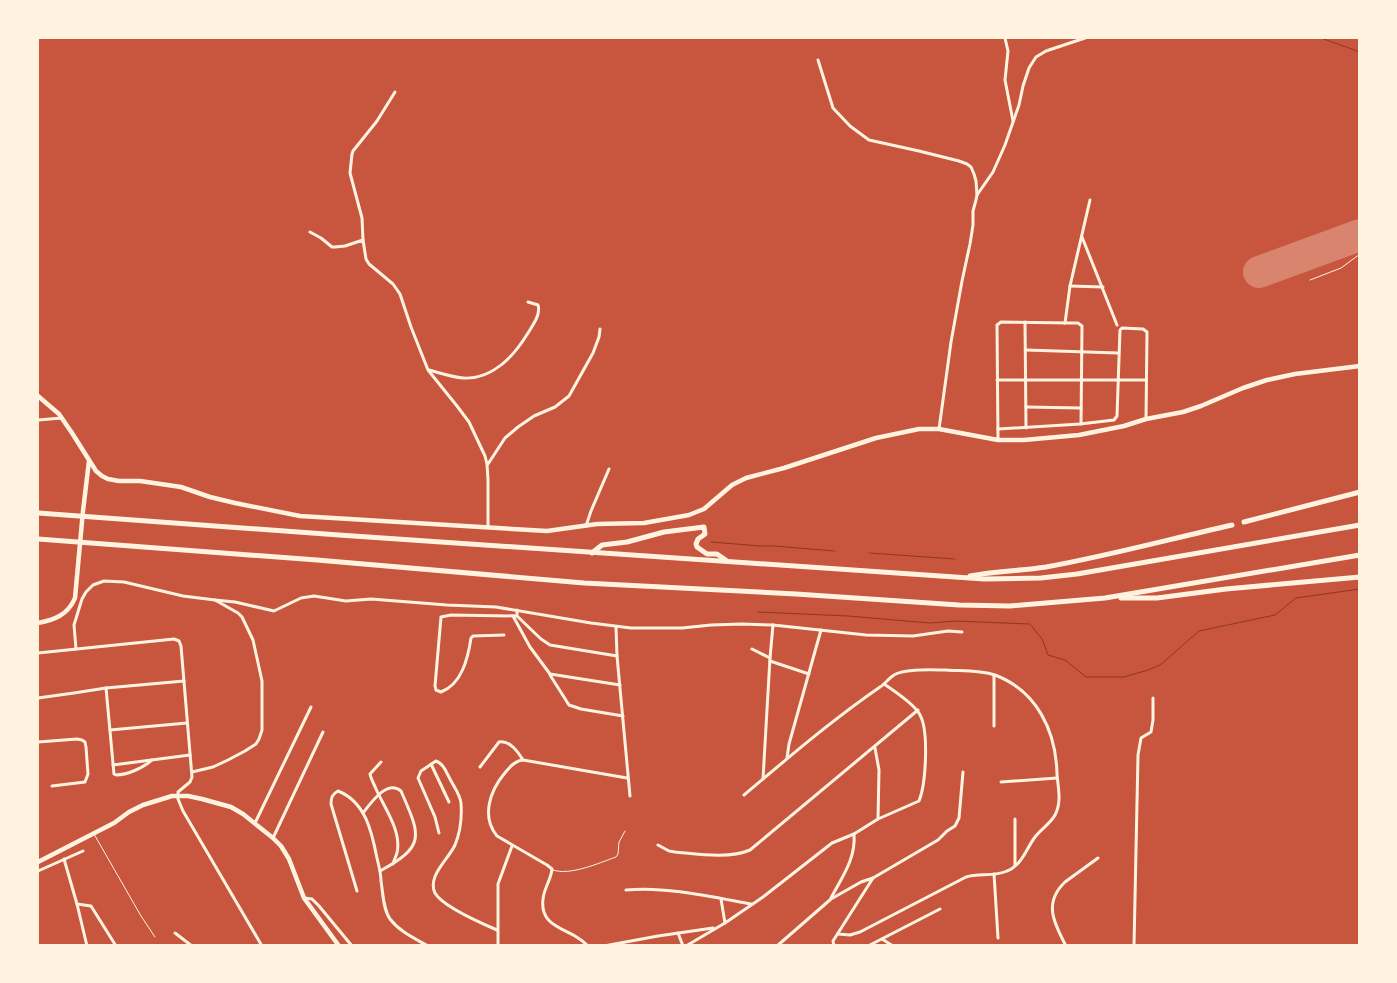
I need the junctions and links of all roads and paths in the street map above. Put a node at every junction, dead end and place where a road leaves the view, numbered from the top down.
1 (1006, 38) edge
2 (1085, 38) edge
3 (818, 60) dead end
4 (395, 92) dead end
5 (1014, 122) junction
6 (977, 195) junction
7 (1090, 200) dead end
8 (310, 232) dead end
9 (1082, 236) junction
10 (363, 240) junction
11 (1360, 254) edge
12 (1310, 280) dead end
13 (1070, 286) junction
14 (1103, 287) junction
15 (528, 302) dead end
16 (1025, 322) junction
17 (1065, 322) junction
18 (1118, 325) dead end
19 (600, 330) dead end
20 (1026, 350) junction
21 (1081, 352) junction
22 (1118, 353) junction
23 (1360, 366) edge
24 (428, 370) junction
25 (997, 380) junction
26 (1027, 380) junction
27 (1082, 380) junction
28 (1117, 380) junction
29 (1146, 380) junction
30 (38, 396) edge
31 (1026, 407) junction
32 (1081, 408) junction
33 (62, 418) junction
34 (1146, 418) junction
35 (38, 420) edge
36 (1081, 424) junction
37 (1026, 428) junction
38 (939, 429) junction
39 (998, 429) junction
40 (998, 440) junction
41 (89, 461) junction
42 (487, 464) junction
43 (608, 469) dead end
44 (1358, 493) edge
45 (38, 513) edge
46 (1244, 522) dead end
47 (1232, 525) dead end
48 (1360, 525) edge
49 (586, 526) junction
50 (488, 527) junction
51 (38, 539) edge
52 (592, 552) junction
53 (1360, 557) edge
54 (727, 562) junction
55 (1360, 577) edge
56 (962, 578) junction
57 (75, 598) junction
58 (1105, 598) junction
59 (82, 599) junction
60 (215, 600) junction
61 (517, 610) junction
62 (515, 616) junction
63 (38, 623) edge
64 (773, 625) junction
65 (616, 627) junction
66 (821, 630) junction
67 (962, 632) dead end
68 (504, 635) dead end
69 (76, 649) junction
70 (752, 649) dead end
71 (38, 653) edge
72 (617, 656) junction
73 (770, 660) junction
74 (550, 674) junction
75 (809, 674) junction
76 (994, 675) junction
77 (184, 681) junction
78 (884, 684) junction
79 (620, 685) junction
80 (106, 688) junction
81 (38, 698) edge
82 (1153, 698) dead end
83 (311, 707) dead end
84 (918, 710) junction
85 (623, 716) junction
86 (187, 723) junction
87 (994, 726) dead end
88 (110, 730) junction
89 (323, 732) dead end
90 (38, 742) edge
91 (875, 747) junction
92 (190, 754) junction
93 (787, 758) junction
94 (152, 760) junction
95 (523, 760) junction
96 (381, 762) dead end
97 (431, 764) junction
98 (114, 765) junction
99 (480, 767) dead end
100 (192, 772) junction
101 (963, 772) dead end
102 (627, 778) junction
103 (1057, 778) junction
104 (763, 779) junction
105 (1001, 782) dead end
106 (52, 786) dead end
107 (378, 794) junction
108 (178, 795) junction
109 (630, 796) dead end
110 (744, 796) dead end
111 (449, 802) dead end
112 (363, 812) junction
113 (878, 819) junction
114 (1015, 820) dead end
115 (255, 823) junction
116 (625, 831) dead end
117 (94, 833) junction
118 (439, 833) dead end
119 (854, 834) junction
120 (273, 838) junction
121 (658, 845) dead end
122 (512, 846) junction
123 (83, 851) dead end
124 (1098, 858) dead end
125 (64, 859) junction
126 (38, 862) edge
127 (392, 864) junction
128 (1015, 866) junction
129 (552, 869) junction
130 (38, 871) edge
131 (380, 871) junction
132 (994, 874) junction
133 (873, 878) junction
134 (626, 890) dead end
135 (356, 891) dead end
136 (304, 898) junction
137 (721, 899) junction
138 (830, 899) junction
139 (77, 904) junction
140 (752, 904) junction
141 (940, 909) dead end
142 (725, 923) junction
143 (716, 928) junction
144 (497, 930) junction
145 (175, 933) dead end
146 (678, 933) junction
147 (838, 934) junction
148 (155, 937) dead end
149 (998, 938) dead end
150 (882, 939) junction
151 (88, 946) edge
152 (116, 946) edge
153 (192, 946) edge
154 (262, 946) edge
155 (339, 946) edge
156 (352, 946) edge
157 (428, 946) edge
158 (498, 946) edge
159 (588, 946) edge
160 (604, 946) edge
161 (685, 946) edge
162 (776, 946) edge
163 (834, 946) edge
164 (868, 946) edge
165 (893, 946) edge
166 (1066, 946) edge
167 (1134, 946) edge

1 - 5 street
2 - 5 street
3 - 6 street
4 - 10 street
5 - 6 street
6 - 38 street
7 - 9 street
8 - 10 street
9 - 13 street
9 - 14 street
10 - 24 street
11 - 12 lane
13 - 14 street
13 - 17 street
14 - 18 street
15 - 24 street
16 - 17 street
16 - 20 street
16 - 25 street
17 - 21 street
19 - 42 street
20 - 21 street
20 - 26 street
21 - 22 street
21 - 27 street
22 - 28 street
22 - 29 street
23 - 34 main road
24 - 42 street
25 - 26 street
25 - 39 street
26 - 27 street
26 - 31 street
27 - 28 street
27 - 32 street
28 - 29 street
28 - 36 street
29 - 34 street
30 - 33 main road
31 - 32 street
31 - 37 street
32 - 36 street
33 - 35 street
33 - 41 main road
34 - 40 main road
36 - 37 street
37 - 39 street
38 - 40 main road
38 - 49 main road
39 - 40 street
41 - 50 main road
41 - 57 main road
42 - 50 street
43 - 49 street
44 - 46 highway
45 - 52 highway
47 - 56 highway
48 - 56 highway
49 - 50 main road
51 - 58 highway
52 - 54 highway
52 - 54 highway
53 - 58 highway
54 - 56 highway
55 - 58 highway
57 - 59 street
57 - 63 main road
59 - 60 street
59 - 69 street
60 - 61 street
60 - 100 street
61 - 62 street
61 - 65 street
62 - 68 street
62 - 72 street
62 - 74 street
64 - 65 street
64 - 66 street
64 - 73 street
65 - 72 street
66 - 67 street
66 - 75 street
69 - 71 street
69 - 77 street
70 - 73 street
72 - 79 street
73 - 75 street
73 - 104 street
74 - 79 street
74 - 85 street
75 - 93 street
76 - 78 street
76 - 87 street
76 - 103 street
77 - 80 street
77 - 86 street
78 - 84 street
78 - 93 street
79 - 85 street
80 - 81 street
80 - 88 street
82 - 167 street
83 - 115 street
84 - 91 street
84 - 113 street
85 - 102 street
86 - 88 street
86 - 92 street
88 - 98 street
89 - 120 street
90 - 106 street
91 - 113 street
91 - 121 street
92 - 94 street
92 - 100 street
93 - 104 street
94 - 98 street
94 - 98 street
95 - 99 street
95 - 102 street
95 - 122 street
96 - 107 street
97 - 111 street
97 - 118 street
97 - 144 street
100 - 108 street
101 - 133 street
102 - 109 street
103 - 105 street
103 - 128 street
104 - 110 street
107 - 112 street
107 - 127 street
107 - 127 street
108 - 115 main road
108 - 117 main road
108 - 154 street
112 - 131 street
112 - 135 street
113 - 119 street
114 - 128 street
115 - 120 main road
116 - 129 lane
117 - 126 main road
117 - 148 lane
119 - 138 street
119 - 140 street
120 - 136 main road
122 - 129 street
122 - 144 street
123 - 125 street
124 - 166 street
125 - 130 street
125 - 139 street
127 - 131 street
128 - 132 street
129 - 159 street
131 - 157 street
132 - 147 street
132 - 149 street
133 - 138 street
133 - 147 street
134 - 137 street
136 - 155 main road
136 - 156 street
137 - 140 street
137 - 142 street
138 - 162 street
139 - 151 street
139 - 152 street
140 - 142 street
141 - 150 street
142 - 143 street
143 - 146 street
143 - 161 street
144 - 158 street
145 - 153 street
146 - 160 street
146 - 161 street
147 - 163 street
150 - 164 street
150 - 165 street

